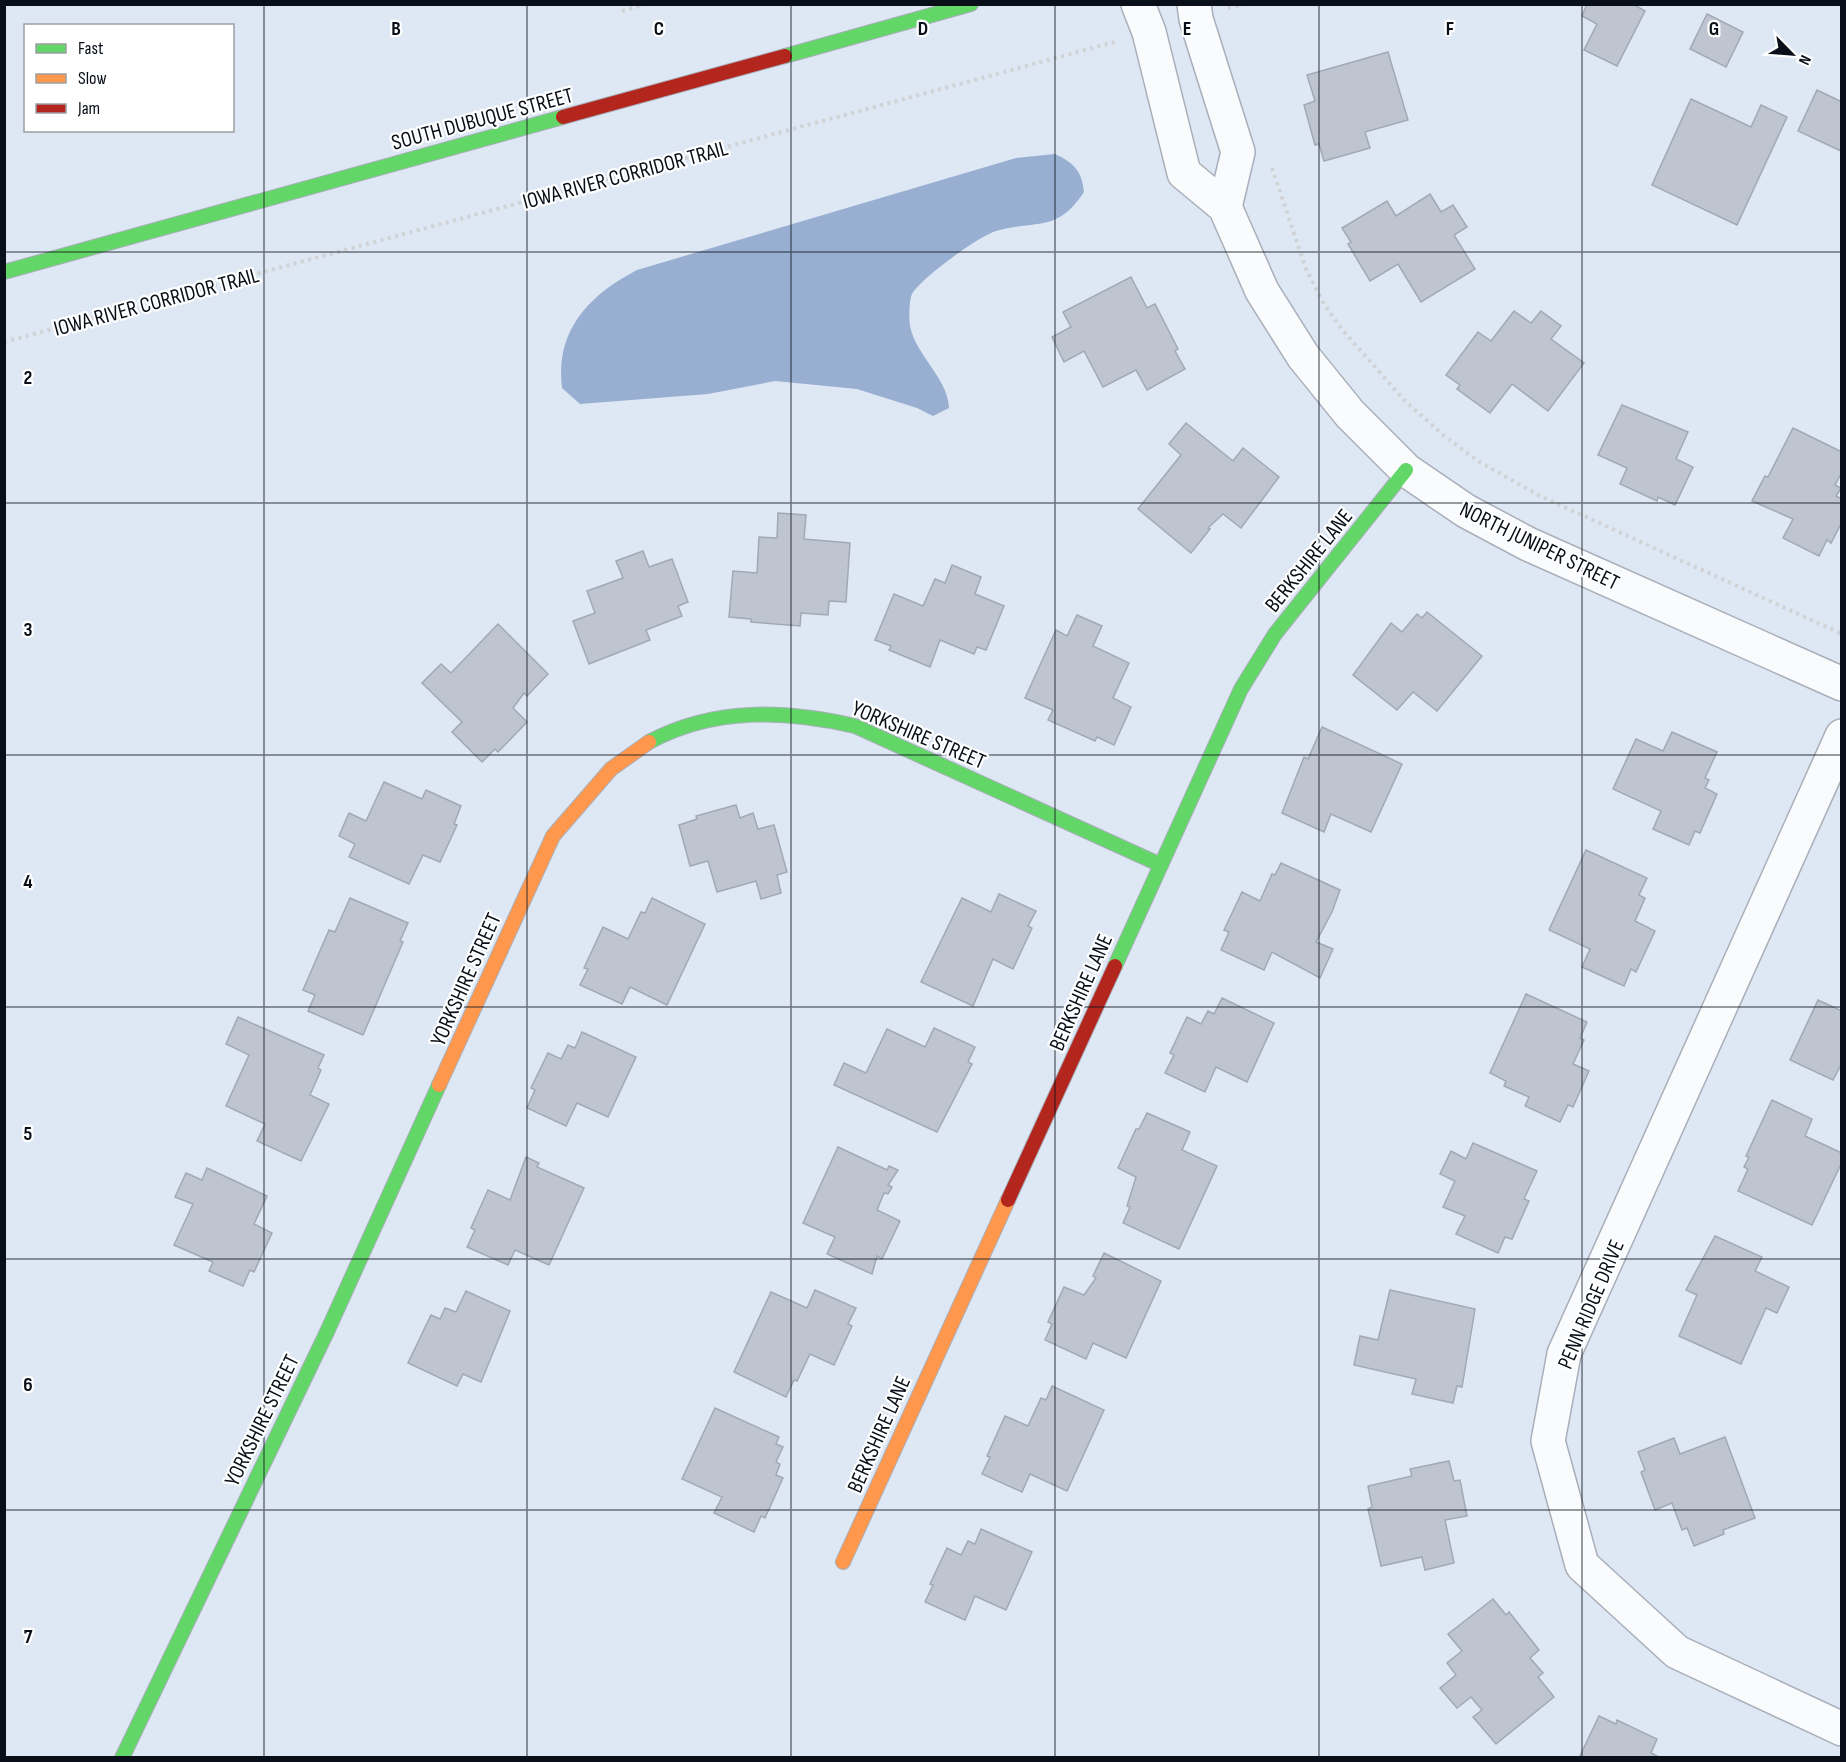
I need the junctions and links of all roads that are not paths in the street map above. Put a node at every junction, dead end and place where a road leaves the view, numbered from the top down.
1 (971, 4) edge
2 (1195, 12) edge
3 (1144, 18) edge
4 (1225, 207) junction
5 (4, 272) edge
6 (1406, 470) junction
7 (1842, 684) edge
8 (1842, 736) edge
9 (1161, 865) junction
10 (843, 1562) dead end
11 (1842, 1729) edge
12 (122, 1758) edge

1 - 5 street, SOUTH DUBUQUE STREET
2 - 4 street
3 - 4 street, NORTH JUNIPER STREET
4 - 6 street, NORTH JUNIPER STREET
6 - 7 street, NORTH JUNIPER STREET
6 - 9 street, BERKSHIRE LANE
8 - 11 street, PENN RIDGE DRIVE
9 - 10 street, BERKSHIRE LANE
9 - 12 street, YORKSHIRE STREET

